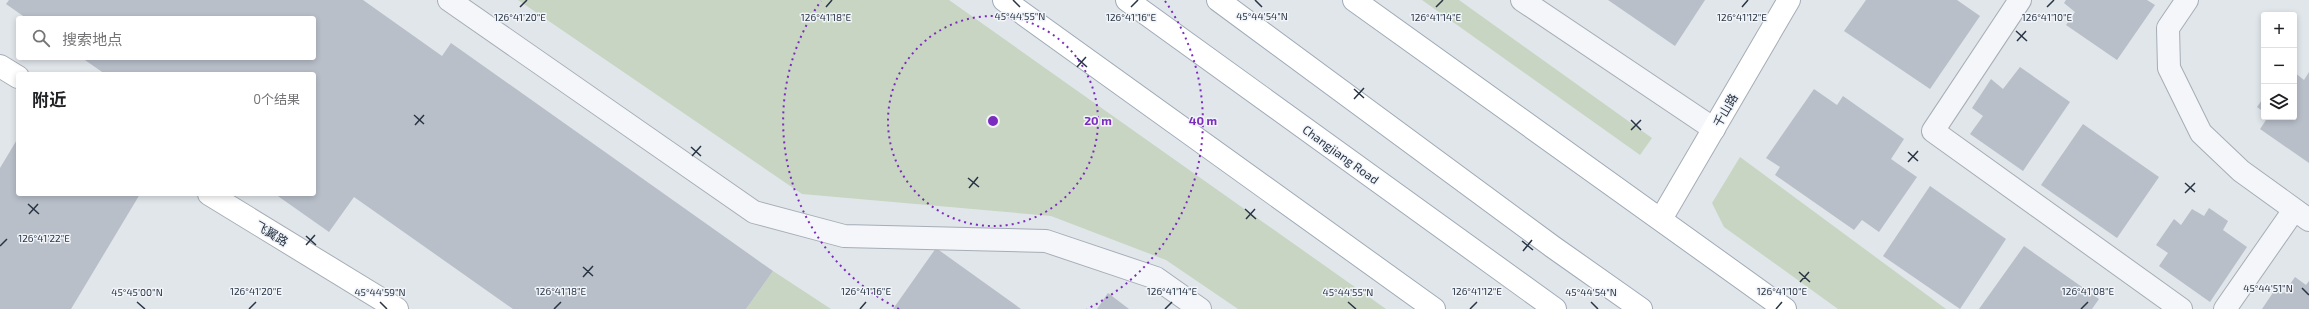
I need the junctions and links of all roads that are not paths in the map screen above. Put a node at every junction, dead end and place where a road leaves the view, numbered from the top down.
1 (449, 0) edge
2 (1004, 0) edge
3 (1127, 0) edge
4 (1218, 0) edge
5 (1354, 0) edge
6 (1522, 0) edge
7 (1789, 0) edge
8 (2020, 0) edge
9 (2188, 0) edge
10 (0, 66) edge
11 (16, 76) edge
12 (1714, 129) junction
13 (212, 196) edge
14 (2302, 215) edge
15 (1661, 219) junction
16 (397, 309) edge
17 (1200, 309) edge
18 (1434, 309) edge
19 (1555, 309) edge
20 (1641, 309) edge
21 (1785, 309) edge
22 (2181, 309) edge
23 (2225, 309) edge

1 - 17 street
2 - 18 main road
3 - 19 main road, Changjiang Road
4 - 20 main road
5 - 15 main road
6 - 12 street
7 - 12 main road, 千山路
8 - 22 street
9 - 14 street
10 - 11 main road
12 - 15 main road, 千山路
13 - 16 main road, 飞翼路
14 - 23 street
15 - 21 main road

